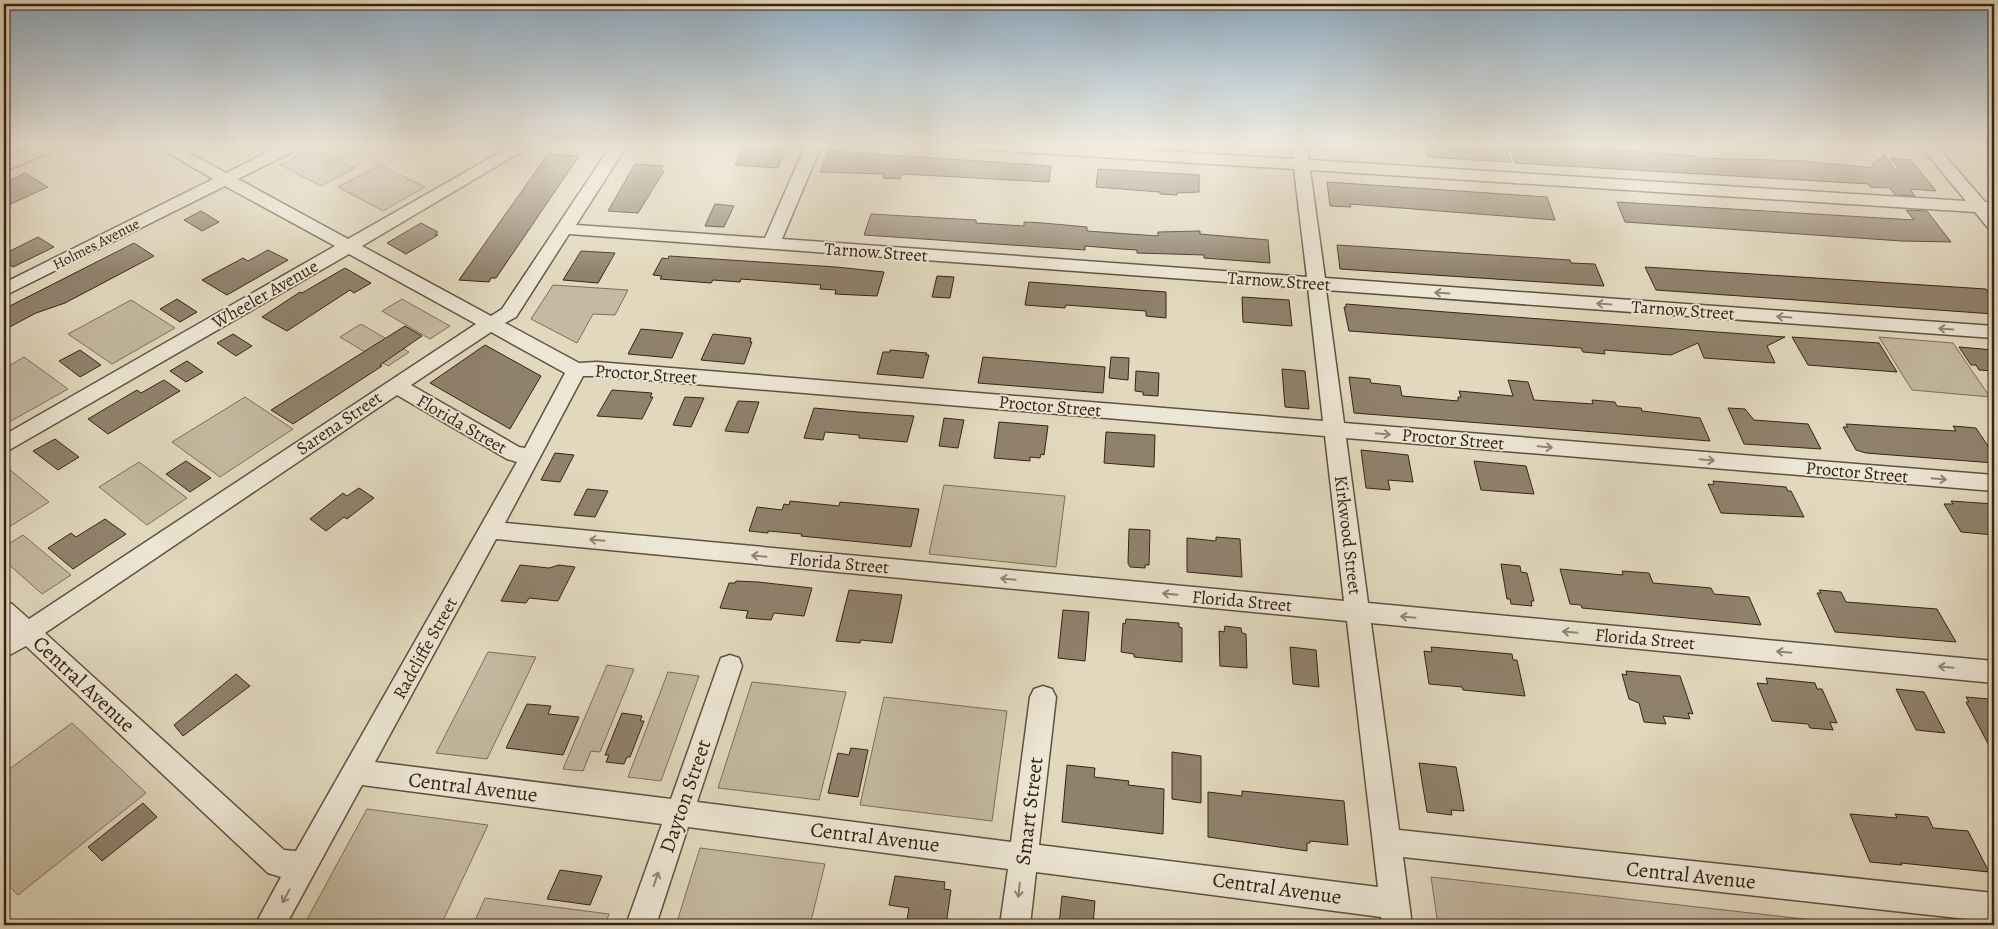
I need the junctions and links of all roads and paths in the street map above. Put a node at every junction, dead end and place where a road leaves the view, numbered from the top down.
1 (209, 187) edge
2 (241, 187) edge
3 (450, 187) edge
4 (592, 187) edge
5 (795, 187) edge
6 (1304, 187) edge
7 (1725, 187) edge
8 (1969, 187) edge
9 (1988, 208) edge
10 (1994, 224) edge
11 (565, 229) junction
12 (771, 244) junction
13 (348, 246) junction
14 (1316, 284) junction
15 (4, 290) edge
16 (491, 323) junction
17 (1994, 332) edge
18 (576, 370) junction
19 (396, 385) junction
20 (1335, 430) junction
21 (4, 444) edge
22 (531, 457) junction
23 (1994, 483) edge
24 (490, 530) junction
25 (4, 611) edge
26 (1358, 612) junction
27 (28, 632) junction
28 (4, 648) edge
29 (730, 666) dead end
30 (1994, 672) edge
31 (1043, 697) dead end
32 (356, 772) junction
33 (679, 813) junction
34 (1387, 842) junction
35 (1023, 856) junction
36 (303, 866) junction
37 (1994, 908) edge
38 (1396, 914) edge
39 (270, 925) edge
40 (641, 925) edge
41 (1015, 925) edge

1 - 15 street, Holmes Avenue
2 - 13 street, Proctor Street
3 - 13 street, Wheeler Avenue
4 - 11 street, Sarena Street
5 - 12 street
6 - 14 street, Kirkwood Street
7 - 9 street
8 - 9 street
9 - 10 street
11 - 12 street, Tarnow Street
11 - 16 street, Sarena Street
12 - 14 street, Tarnow Street
13 - 16 street, Proctor Street
13 - 21 street, Wheeler Avenue
17 -> 14 street, Tarnow Street
14 - 20 street, Kirkwood Street
16 - 18 street, Proctor Street
16 - 19 street, Sarena Street
18 - 20 street, Proctor Street
18 - 22 street, Radcliffe Street
19 - 22 street, Florida Street
19 - 27 street, Sarena Street
20 -> 23 street, Proctor Street
20 - 26 street, Kirkwood Street
22 - 24 street, Radcliffe Street
26 -> 24 street, Florida Street
24 - 32 street, Radcliffe Street
25 - 27 street, Central Avenue
30 -> 26 street, Florida Street
26 - 34 street, Kirkwood Street
27 - 28 street, Sarena Street
27 - 36 street, Central Avenue
29 - 33 street, Dayton Street
31 - 35 street, Smart Street
32 - 33 street, Central Avenue
32 - 36 street, Radcliffe Street
33 - 35 street, Central Avenue
40 -> 33 street, Dayton Street
34 - 37 street, Central Avenue
34 - 38 street, Kirkwood Street
35 - 38 street, Central Avenue
35 -> 41 street, Smart Street
36 -> 39 street, Radcliffe Street

